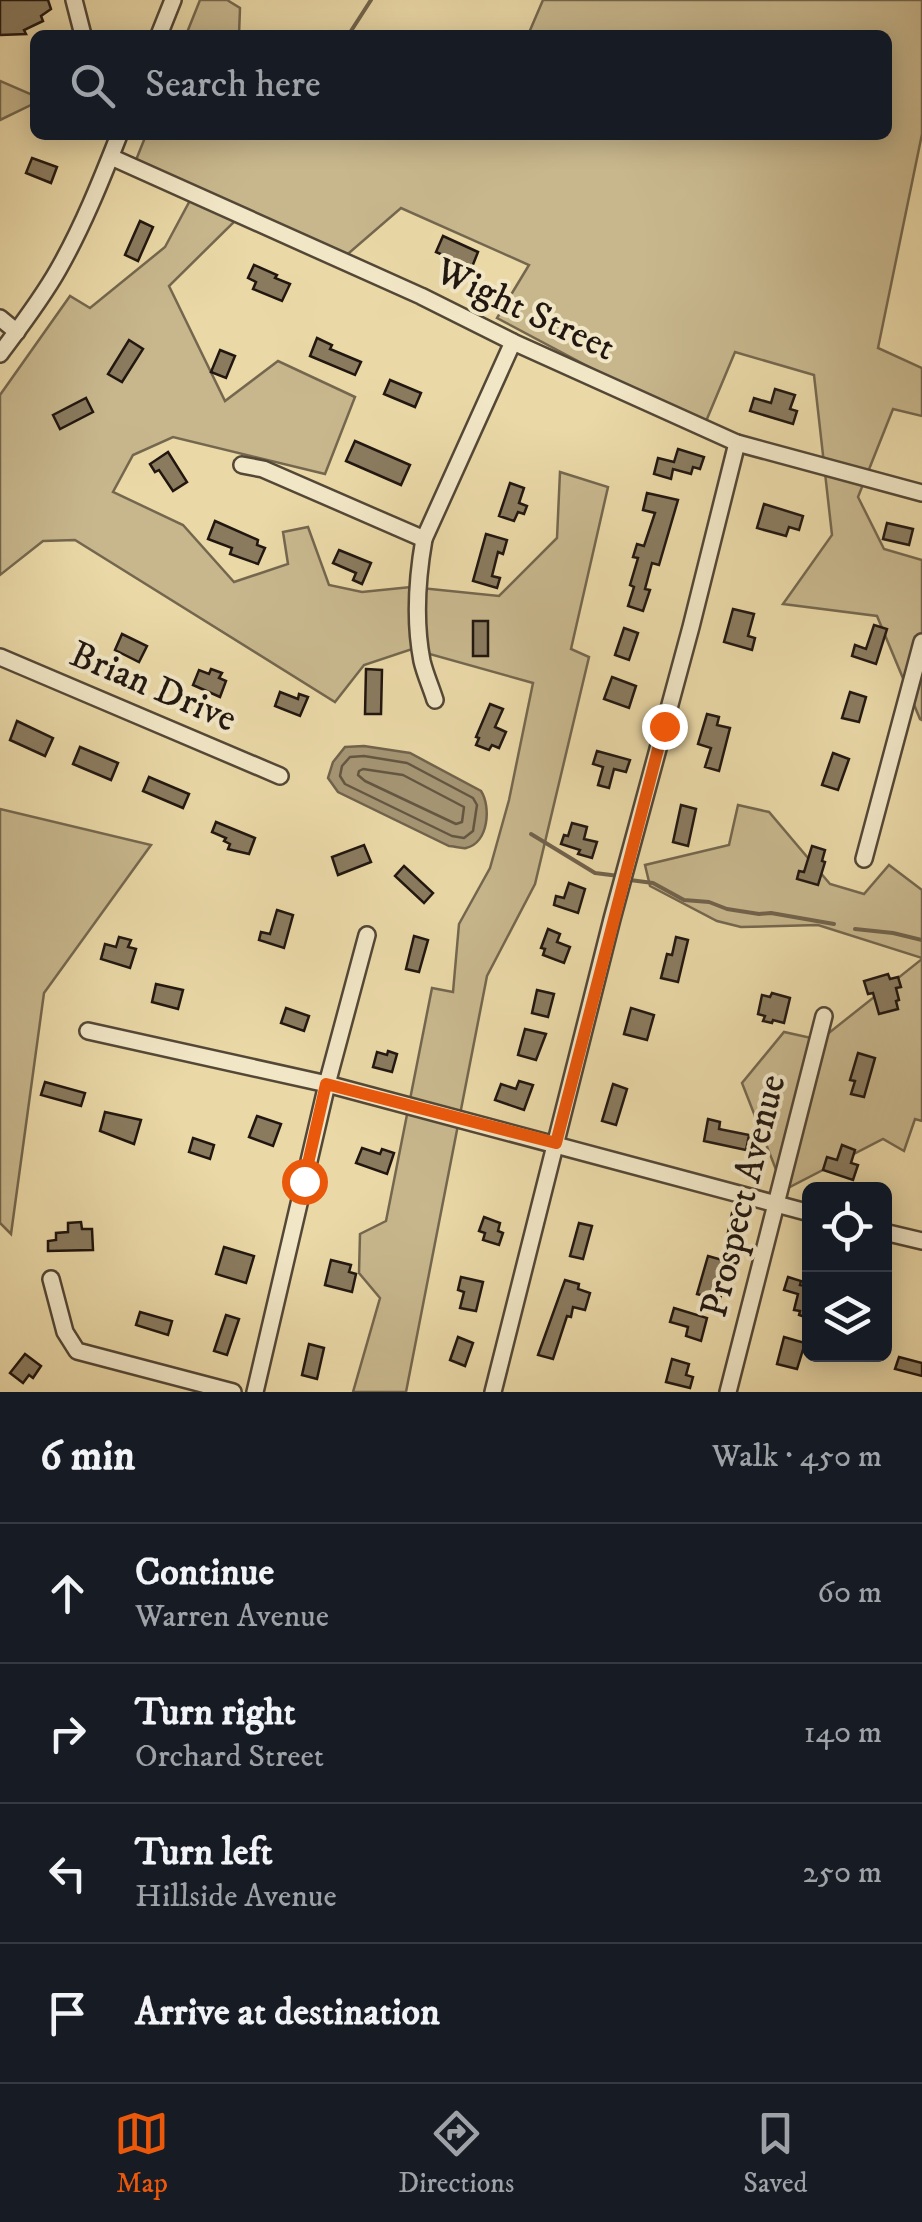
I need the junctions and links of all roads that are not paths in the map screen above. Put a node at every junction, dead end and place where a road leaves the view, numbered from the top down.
1 (74, 0) edge
2 (174, 0) edge
3 (82, 30) edge
4 (161, 30) edge
5 (118, 140) edge
6 (111, 157) junction
7 (0, 318) edge
8 (16, 332) junction
9 (513, 342) junction
10 (0, 354) edge
11 (737, 443) junction
12 (242, 465) dead end
13 (922, 494) edge
14 (424, 539) junction
15 (922, 642) edge
16 (0, 657) edge
17 (434, 700) dead end
18 (280, 776) dead end
19 (864, 860) dead end
20 (367, 935) dead end
21 (824, 1016) dead end
22 (88, 1030) dead end
23 (326, 1084) junction
24 (556, 1143) junction
25 (775, 1205) junction
26 (802, 1211) edge
27 (892, 1234) edge
28 (922, 1241) edge
29 (51, 1279) dead end
30 (234, 1392) edge
31 (255, 1392) edge
32 (493, 1392) edge
33 (728, 1392) edge

1 - 3 street
2 - 4 street
5 - 6 street
6 - 8 street
6 - 9 street, Wight Street
7 - 8 street
8 - 10 street
9 - 11 street, Wight Street
9 - 14 street
11 - 13 street, Wight Street
11 - 24 street
12 - 14 street
14 - 17 street
15 - 19 street
16 - 18 street, Brian Drive
20 - 23 street
21 - 25 street, Prospect Avenue
22 - 23 street
23 - 24 street
23 - 31 street
24 - 25 street
24 - 32 street
25 - 26 street
25 - 33 street, Prospect Avenue
27 - 28 street
29 - 30 street

